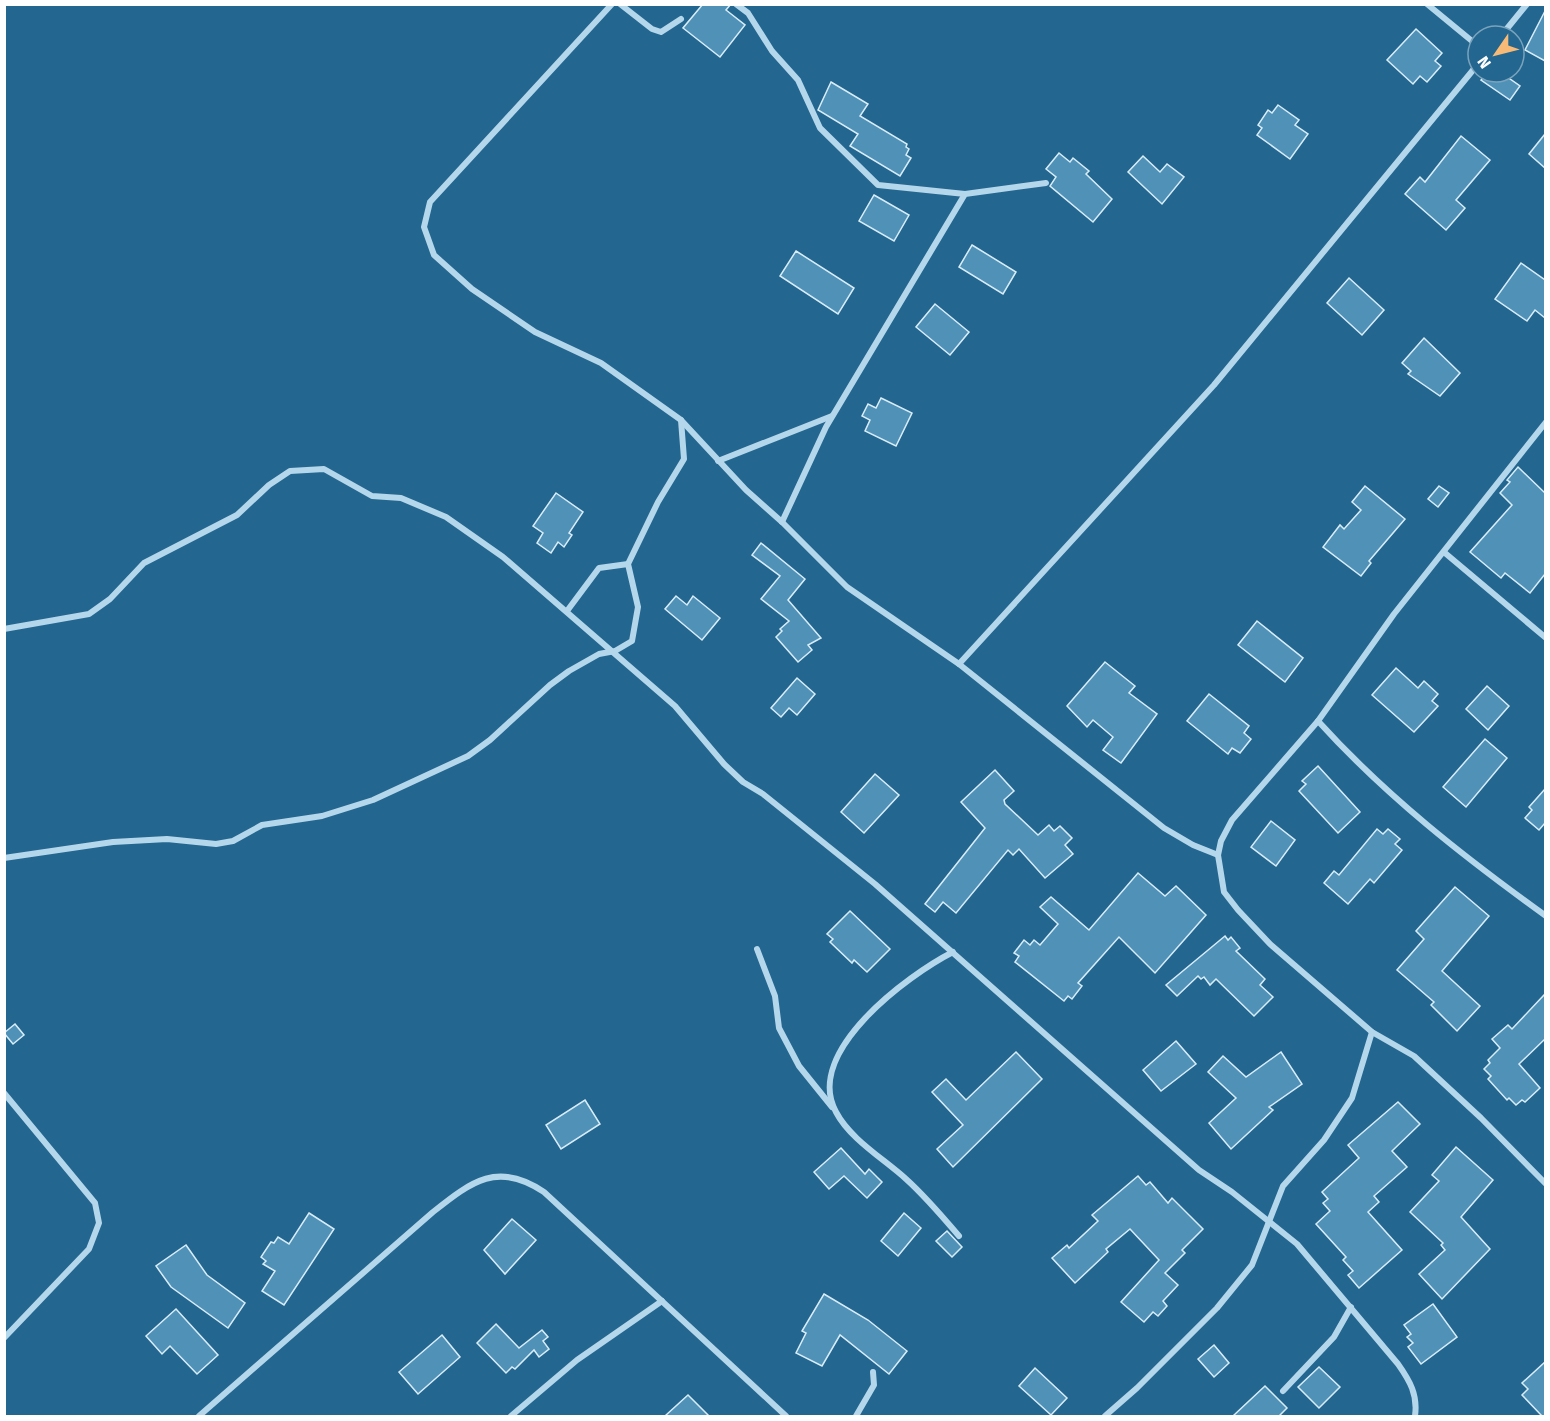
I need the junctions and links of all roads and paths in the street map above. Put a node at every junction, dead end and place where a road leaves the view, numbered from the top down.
1 (612, 4) edge
2 (620, 4) edge
3 (736, 4) edge
4 (1427, 4) edge
5 (1527, 4) edge
6 (681, 19) dead end
7 (1511, 24) edge
8 (1466, 35) edge
9 (1466, 79) edge
10 (1046, 183) dead end
11 (965, 194) junction
12 (833, 415) junction
13 (681, 420) junction
14 (1545, 422) edge
15 (718, 460) junction
16 (782, 522) junction
17 (1444, 553) junction
18 (628, 564) junction
19 (567, 611) junction
20 (4, 629) edge
21 (1545, 638) edge
22 (615, 651) junction
23 (959, 664) junction
24 (1318, 721) junction
25 (1218, 855) junction
26 (4, 858) edge
27 (1545, 916) edge
28 (757, 949) dead end
29 (953, 952) junction
30 (1372, 1032) junction
31 (4, 1093) edge
32 (836, 1112) junction
33 (1545, 1184) edge
34 (1269, 1222) junction
35 (958, 1236) dead end
36 (662, 1301) junction
37 (1351, 1307) junction
38 (4, 1338) edge
39 (873, 1372) dead end
40 (1283, 1391) dead end
41 (199, 1416) edge
42 (511, 1416) edge
43 (786, 1416) edge
44 (856, 1416) edge
45 (1105, 1416) edge
46 (1415, 1416) edge

1 - 13 street
2 - 6 street
3 - 11 street
4 - 8 street
5 - 7 street
9 - 23 street
10 - 11 street
11 - 12 street
12 - 15 street
12 - 16 street
13 - 15 street
13 - 18 street
14 - 17 street
15 - 16 street
16 - 23 street
17 - 21 street
17 - 24 street
18 - 19 street
18 - 22 street
19 - 20 street
19 - 22 street
22 - 26 street
22 - 29 street
23 - 25 street
24 - 25 street
24 - 27 street
25 - 30 street
28 - 32 street
29 - 32 street
29 - 34 street
30 - 33 street
30 - 34 street
31 - 38 street
32 - 35 street
34 - 37 street
34 - 45 street
36 - 41 street
36 - 42 street
36 - 43 street
37 - 40 street
37 - 46 street
39 - 44 street

